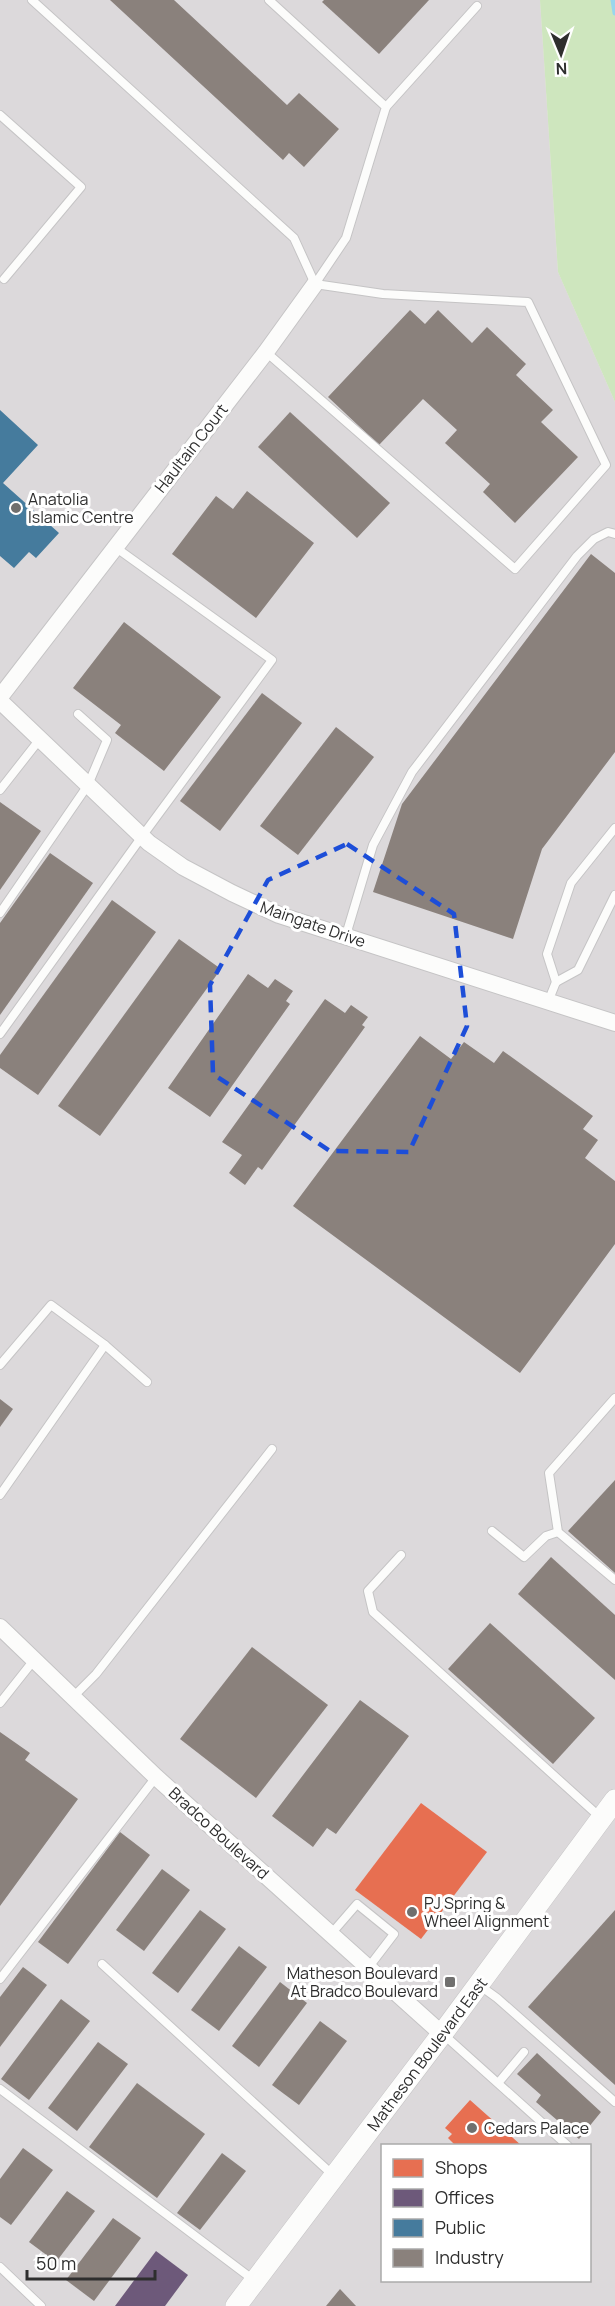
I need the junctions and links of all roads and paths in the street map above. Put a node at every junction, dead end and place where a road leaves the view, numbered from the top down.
1 (32, 0) edge
2 (269, 0) edge
3 (477, 6) dead end
4 (386, 107) junction
5 (0, 115) edge
6 (1, 279) edge
7 (315, 284) junction
8 (266, 352) junction
9 (615, 534) edge
10 (115, 547) junction
11 (0, 699) edge
12 (78, 714) dead end
13 (40, 739) junction
14 (88, 786) junction
15 (0, 790) edge
16 (615, 828) edge
17 (142, 835) junction
18 (615, 895) edge
19 (0, 913) edge
20 (346, 936) junction
21 (556, 982) junction
22 (548, 1002) junction
23 (615, 1023) edge
24 (0, 1034) edge
25 (105, 1345) junction
26 (0, 1365) edge
27 (147, 1382) dead end
28 (615, 1398) edge
29 (272, 1449) dead end
30 (0, 1495) edge
31 (492, 1531) dead end
32 (558, 1532) junction
33 (401, 1555) dead end
34 (615, 1580) edge
35 (0, 1628) edge
36 (34, 1660) junction
37 (74, 1696) junction
38 (0, 1703) edge
39 (156, 1777) junction
40 (615, 1800) edge
41 (602, 1818) junction
42 (331, 1934) junction
43 (102, 1964) dead end
44 (368, 1968) junction
45 (0, 1979) edge
46 (478, 1985) junction
47 (442, 2034) junction
48 (524, 2052) dead end
49 (499, 2082) junction
50 (0, 2089) edge
51 (615, 2102) edge
52 (567, 2144) edge
53 (335, 2176) junction
54 (0, 2268) edge
55 (255, 2281) junction
56 (41, 2306) edge
57 (236, 2306) edge

1 - 7 lane
2 - 4 lane
3 - 4 lane
4 - 7 lane
5 - 6 lane
7 - 8 street, Haultain Court
7 - 8 lane
8 - 10 street, Haultain Court
9 - 20 lane
10 - 11 street, Haultain Court
10 - 17 lane
11 - 13 street, Maingate Drive
12 - 14 lane
13 - 14 street, Maingate Drive
13 - 15 lane
14 - 17 street, Maingate Drive
14 - 19 lane
16 - 21 lane
17 - 20 street, Maingate Drive
17 - 24 lane
18 - 21 lane
20 - 22 street, Maingate Drive
21 - 22 lane
22 - 23 street, Maingate Drive
25 - 26 lane
25 - 27 lane
25 - 30 lane
28 - 32 lane
29 - 37 lane
31 - 32 lane
32 - 34 lane
33 - 41 lane
35 - 36 street, Bradco Boulevard
36 - 37 street, Bradco Boulevard
36 - 38 lane
37 - 39 street, Bradco Boulevard
39 - 42 street, Bradco Boulevard
39 - 45 lane
40 - 41 street, Matheson Boulevard East
41 - 46 street, Matheson Boulevard East
42 - 44 street, Bradco Boulevard
42 - 44 lane
43 - 53 lane
44 - 47 street, Bradco Boulevard
46 - 47 street, Matheson Boulevard East
46 - 51 lane
47 - 49 lane
47 - 53 street, Matheson Boulevard East
48 - 49 lane
49 - 52 lane
50 - 55 lane
53 - 55 street, Matheson Boulevard East
54 - 56 lane
55 - 57 street, Matheson Boulevard East

